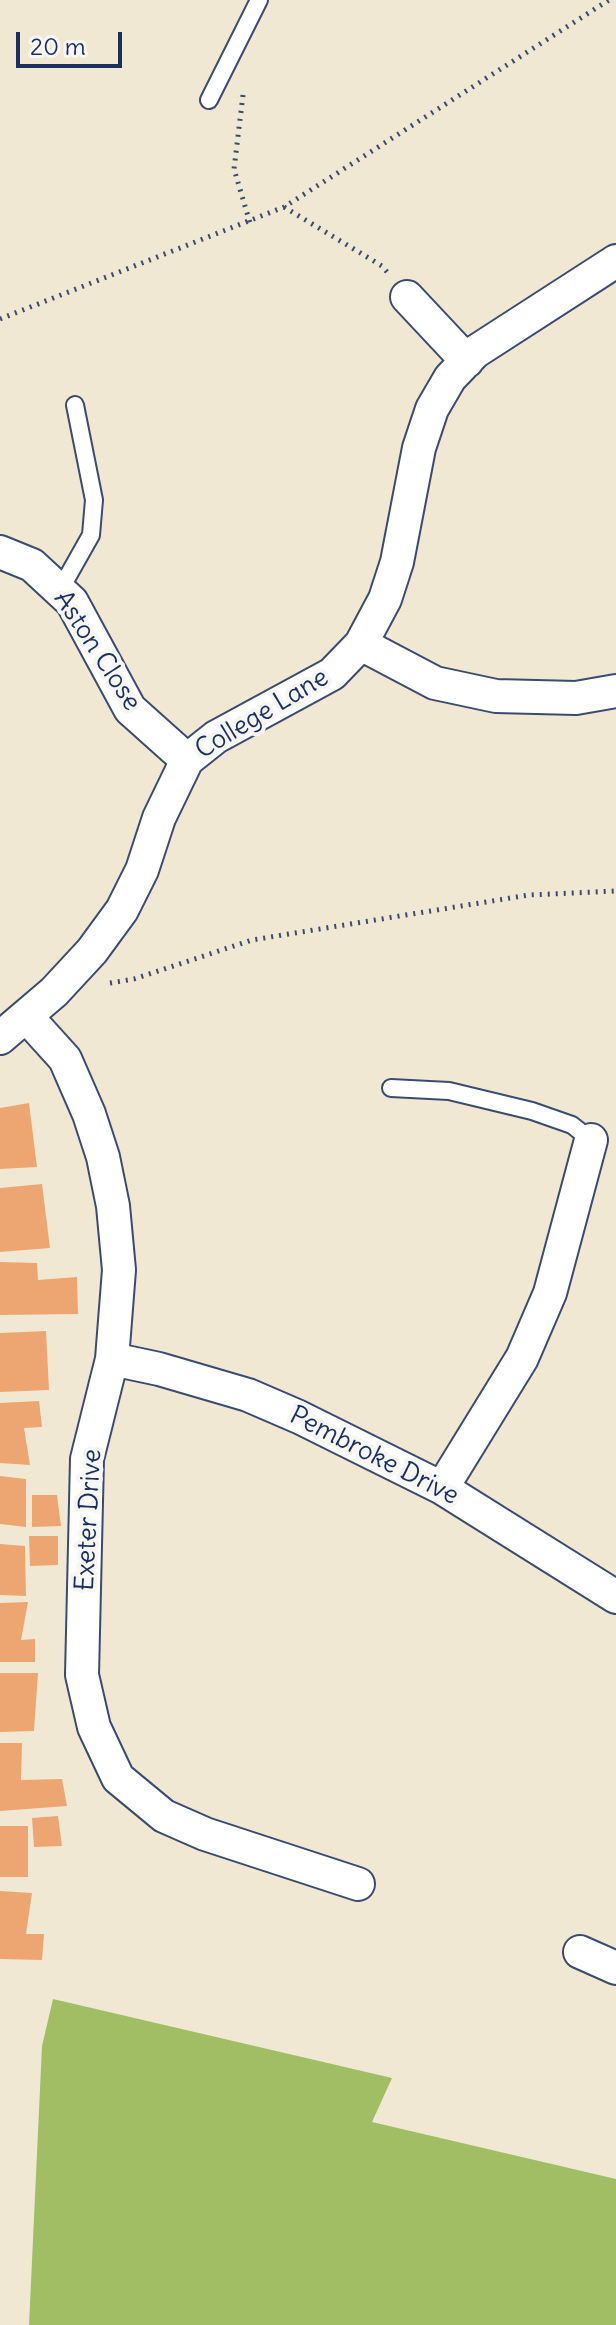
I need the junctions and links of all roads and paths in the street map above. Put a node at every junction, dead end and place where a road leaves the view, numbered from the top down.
1 (259, 0) edge
2 (609, 0) edge
3 (245, 80) dead end
4 (209, 100) dead end
5 (284, 207) junction
6 (250, 223) junction
7 (616, 261) edge
8 (407, 297) joint
9 (0, 319) edge
10 (467, 361) junction
11 (75, 405) dead end
12 (0, 552) edge
13 (60, 590) junction
14 (361, 644) junction
15 (616, 691) edge
16 (187, 760) junction
17 (616, 891) edge
18 (107, 983) dead end
19 (27, 1017) junction
20 (0, 1038) edge
21 (391, 1088) dead end
22 (591, 1140) joint
23 (112, 1359) junction
24 (442, 1488) junction
25 (616, 1597) edge
26 (358, 1884) dead end
27 (580, 1952) dead end
28 (616, 1968) edge

1 - 4 lane
2 - 5 path
3 - 6 path
5 - 6 path
5 - 8 path
6 - 9 path
7 - 10 street, College Lane
8 - 10 street
10 - 14 street, College Lane
11 - 13 lane
12 - 13 street, Aston Close
13 - 16 street, Aston Close
14 - 15 street
14 - 16 street, College Lane
16 - 19 street, College Lane
17 - 18 path
19 - 20 street, College Lane
19 - 23 street, Exeter Drive
21 - 22 lane
22 - 24 street
23 - 24 street, Pembroke Drive
23 - 26 street, Exeter Drive
24 - 25 street, Pembroke Drive
27 - 28 street

